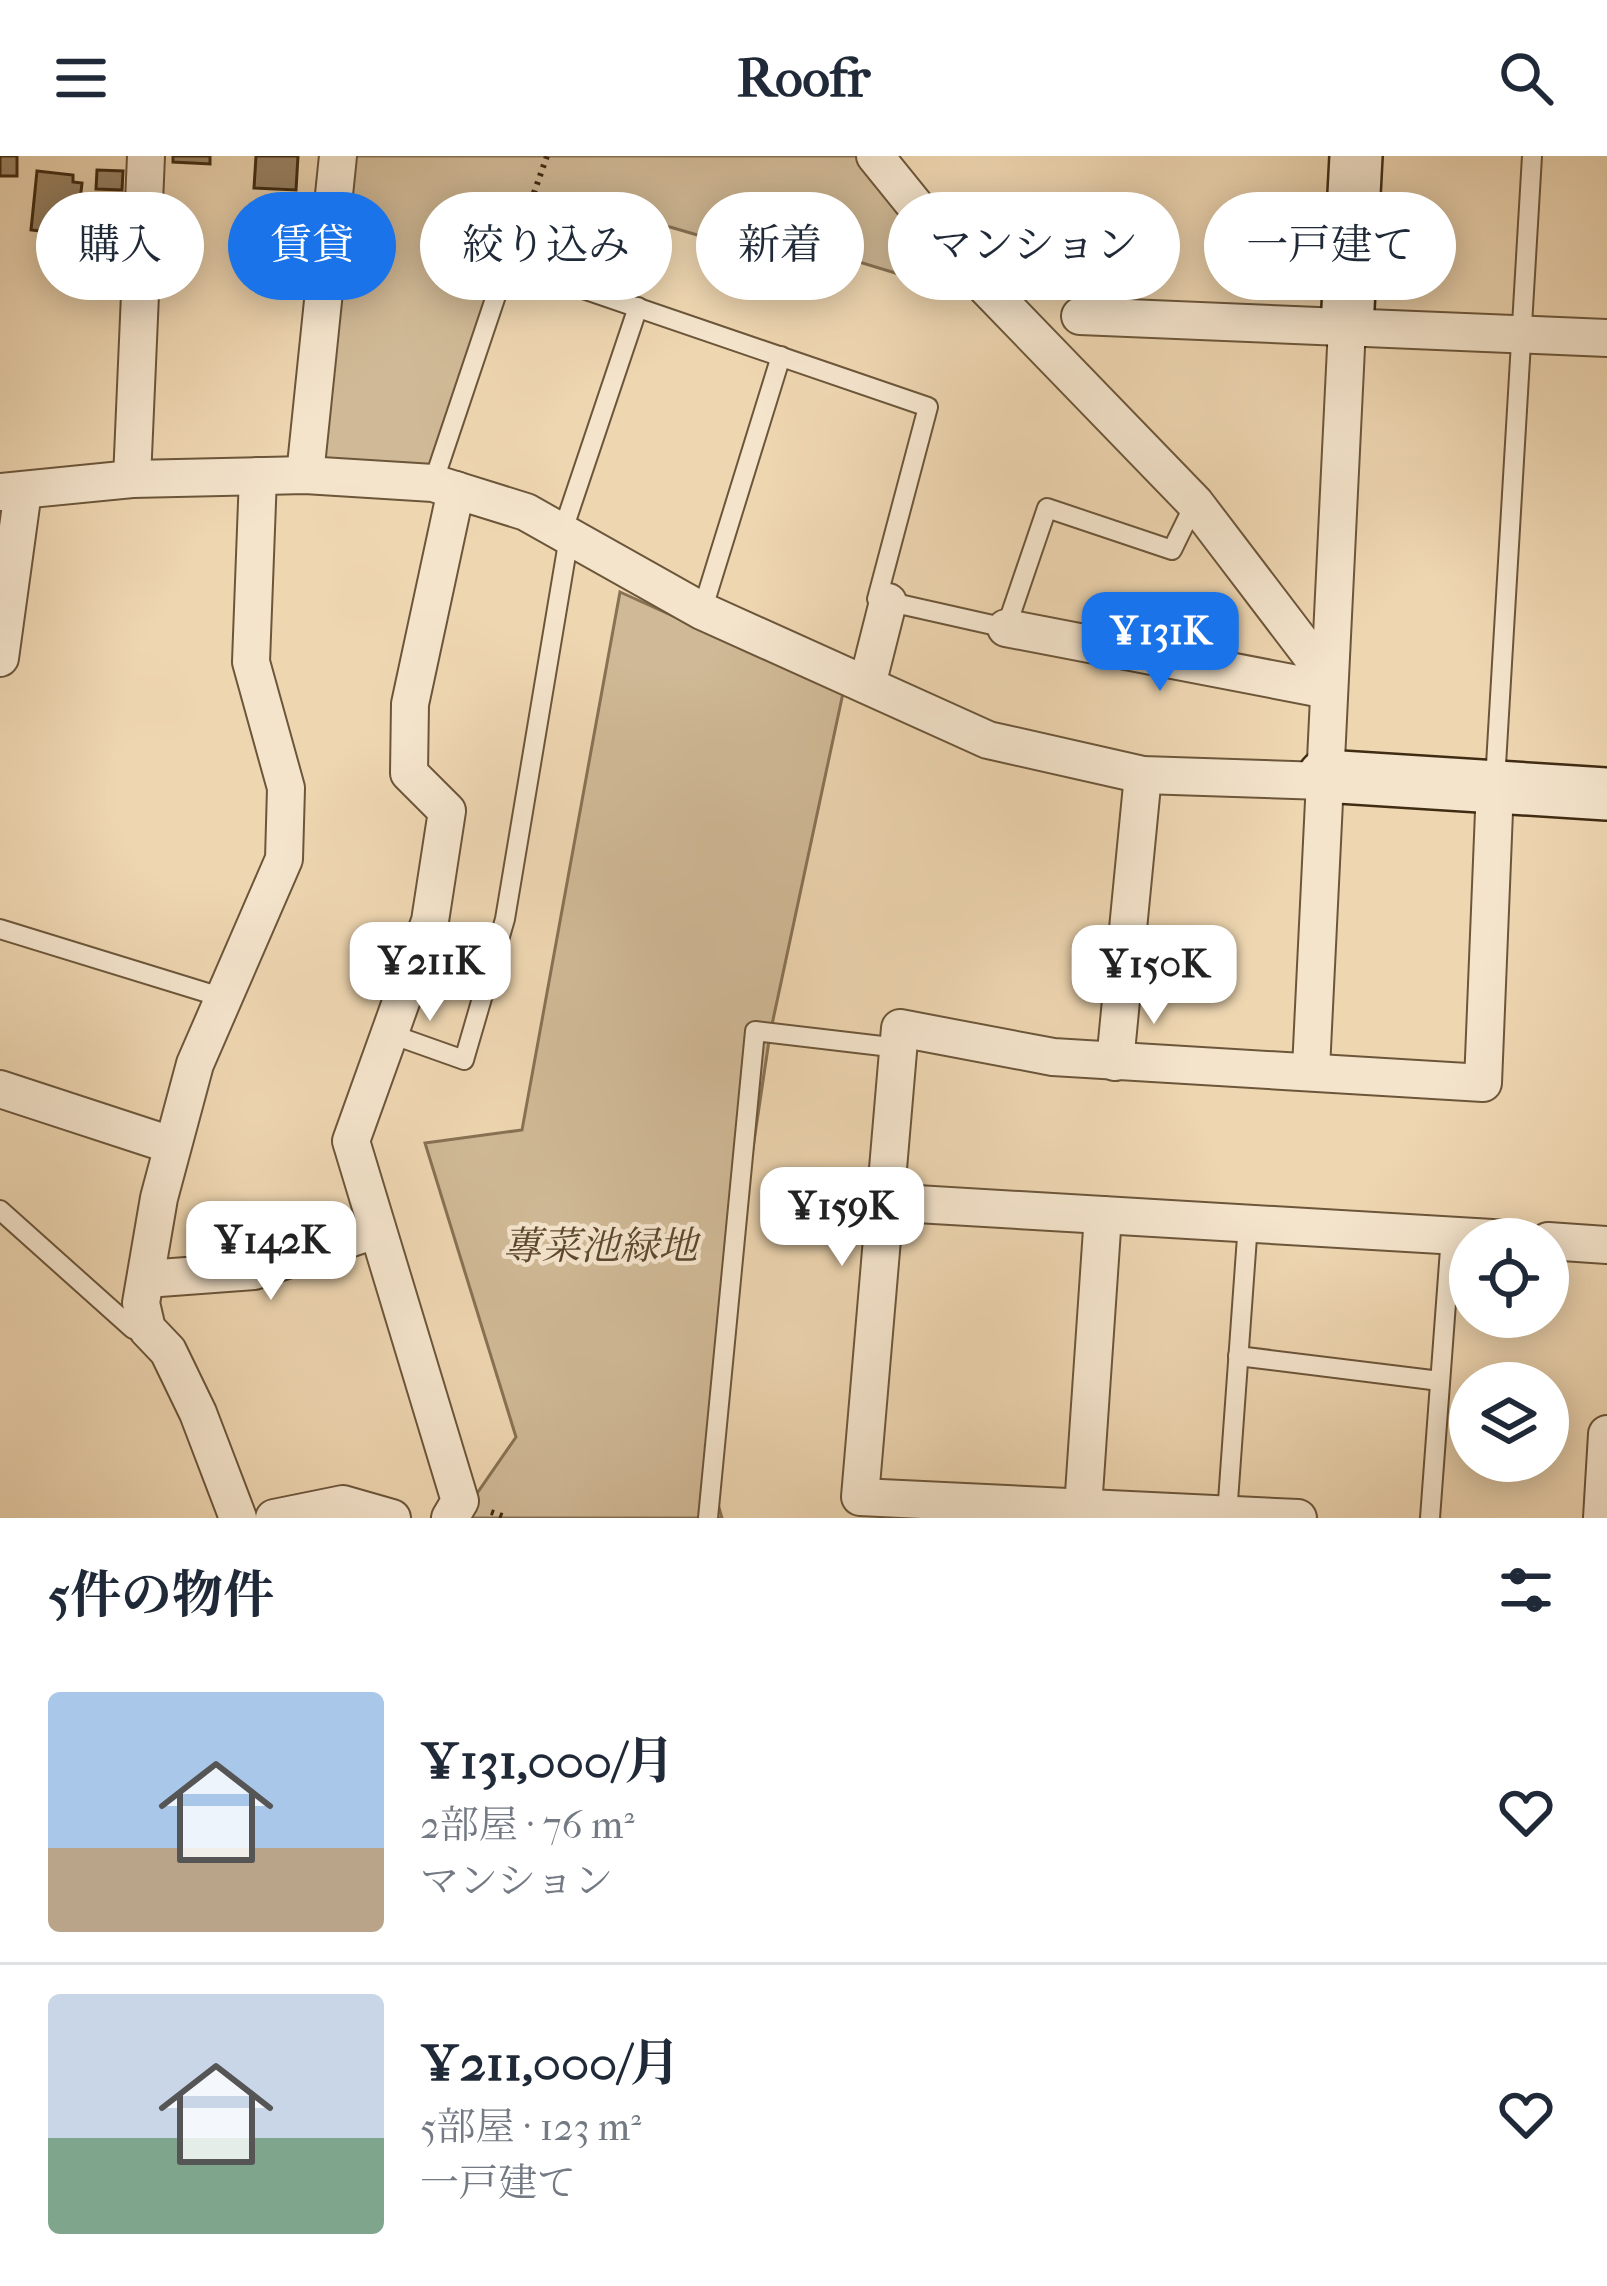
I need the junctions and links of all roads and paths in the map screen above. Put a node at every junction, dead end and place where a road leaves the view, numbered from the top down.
1 (146, 156) edge
2 (338, 156) edge
3 (547, 156) edge
4 (875, 156) edge
5 (1356, 156) edge
6 (1532, 156) edge
7 (534, 192) edge
8 (497, 300) edge
9 (617, 300) edge
10 (638, 307) junction
11 (1081, 316) dead end
12 (1347, 327) junction
13 (1521, 334) junction
14 (1607, 338) edge
15 (781, 356) junction
16 (305, 475) junction
17 (258, 476) junction
18 (132, 479) junction
19 (445, 486) junction
20 (12, 492) edge
21 (1195, 503) junction
22 (566, 535) junction
23 (889, 602) junction
24 (701, 611) junction
25 (1006, 628) junction
26 (0, 658) edge
27 (1328, 684) junction
28 (867, 686) junction
29 (1143, 776) junction
30 (1324, 779) junction
31 (1495, 787) junction
32 (1607, 794) edge
33 (0, 929) edge
34 (224, 998) junction
35 (388, 1033) junction
36 (898, 1048) junction
37 (1115, 1062) junction
38 (1310, 1069) junction
39 (0, 1089) edge
40 (171, 1145) junction
41 (883, 1202) junction
42 (0, 1210) edge
43 (1102, 1215) junction
44 (1248, 1223) junction
45 (375, 1230) junction
46 (1449, 1236) edge
47 (1569, 1242) edge
48 (1607, 1245) edge
49 (1449, 1262) edge
50 (146, 1279) junction
51 (147, 1328) junction
52 (1238, 1356) junction
53 (1440, 1381) junction
54 (1607, 1434) edge
55 (1083, 1508) junction
56 (1227, 1514) junction
57 (238, 1518) edge
58 (274, 1518) edge
59 (392, 1518) edge
60 (450, 1518) edge
61 (708, 1518) edge
62 (1298, 1518) edge
63 (1430, 1518) edge
64 (1602, 1518) edge

1 - 18 street
2 - 16 street
3 - 7 path
4 - 21 street
5 - 12 street
6 - 13 lane
8 - 19 lane
9 - 10 lane
10 - 15 lane
10 - 22 lane
11 - 12 street
12 - 13 street
12 - 27 street
13 - 14 street
13 - 31 lane
15 - 23 lane
15 - 24 lane
16 - 17 street
16 - 19 street
17 - 18 street
17 - 34 street
18 - 20 street
19 - 22 street
19 - 35 street
20 - 26 street
21 - 25 lane
21 - 27 street
22 - 24 street
22 - 35 lane
23 - 25 lane
23 - 28 street
24 - 28 street
25 - 27 street
27 - 30 street
28 - 29 street
29 - 30 street
29 - 37 street
30 - 31 street
30 - 38 street
31 - 32 street
31 - 38 street
33 - 34 lane
34 - 40 street
35 - 45 street
36 - 37 street
36 - 41 street
36 - 61 lane
37 - 38 street
39 - 40 street
40 - 50 street
41 - 43 street
41 - 55 street
42 - 51 lane
43 - 44 street
43 - 55 street
44 - 46 street
44 - 52 lane
45 - 50 street
45 - 60 street
47 - 48 street
49 - 53 lane
50 - 51 street
51 - 57 street
52 - 53 lane
52 - 56 lane
53 - 63 lane
54 - 64 street
55 - 56 street
56 - 62 street
58 - 59 street

